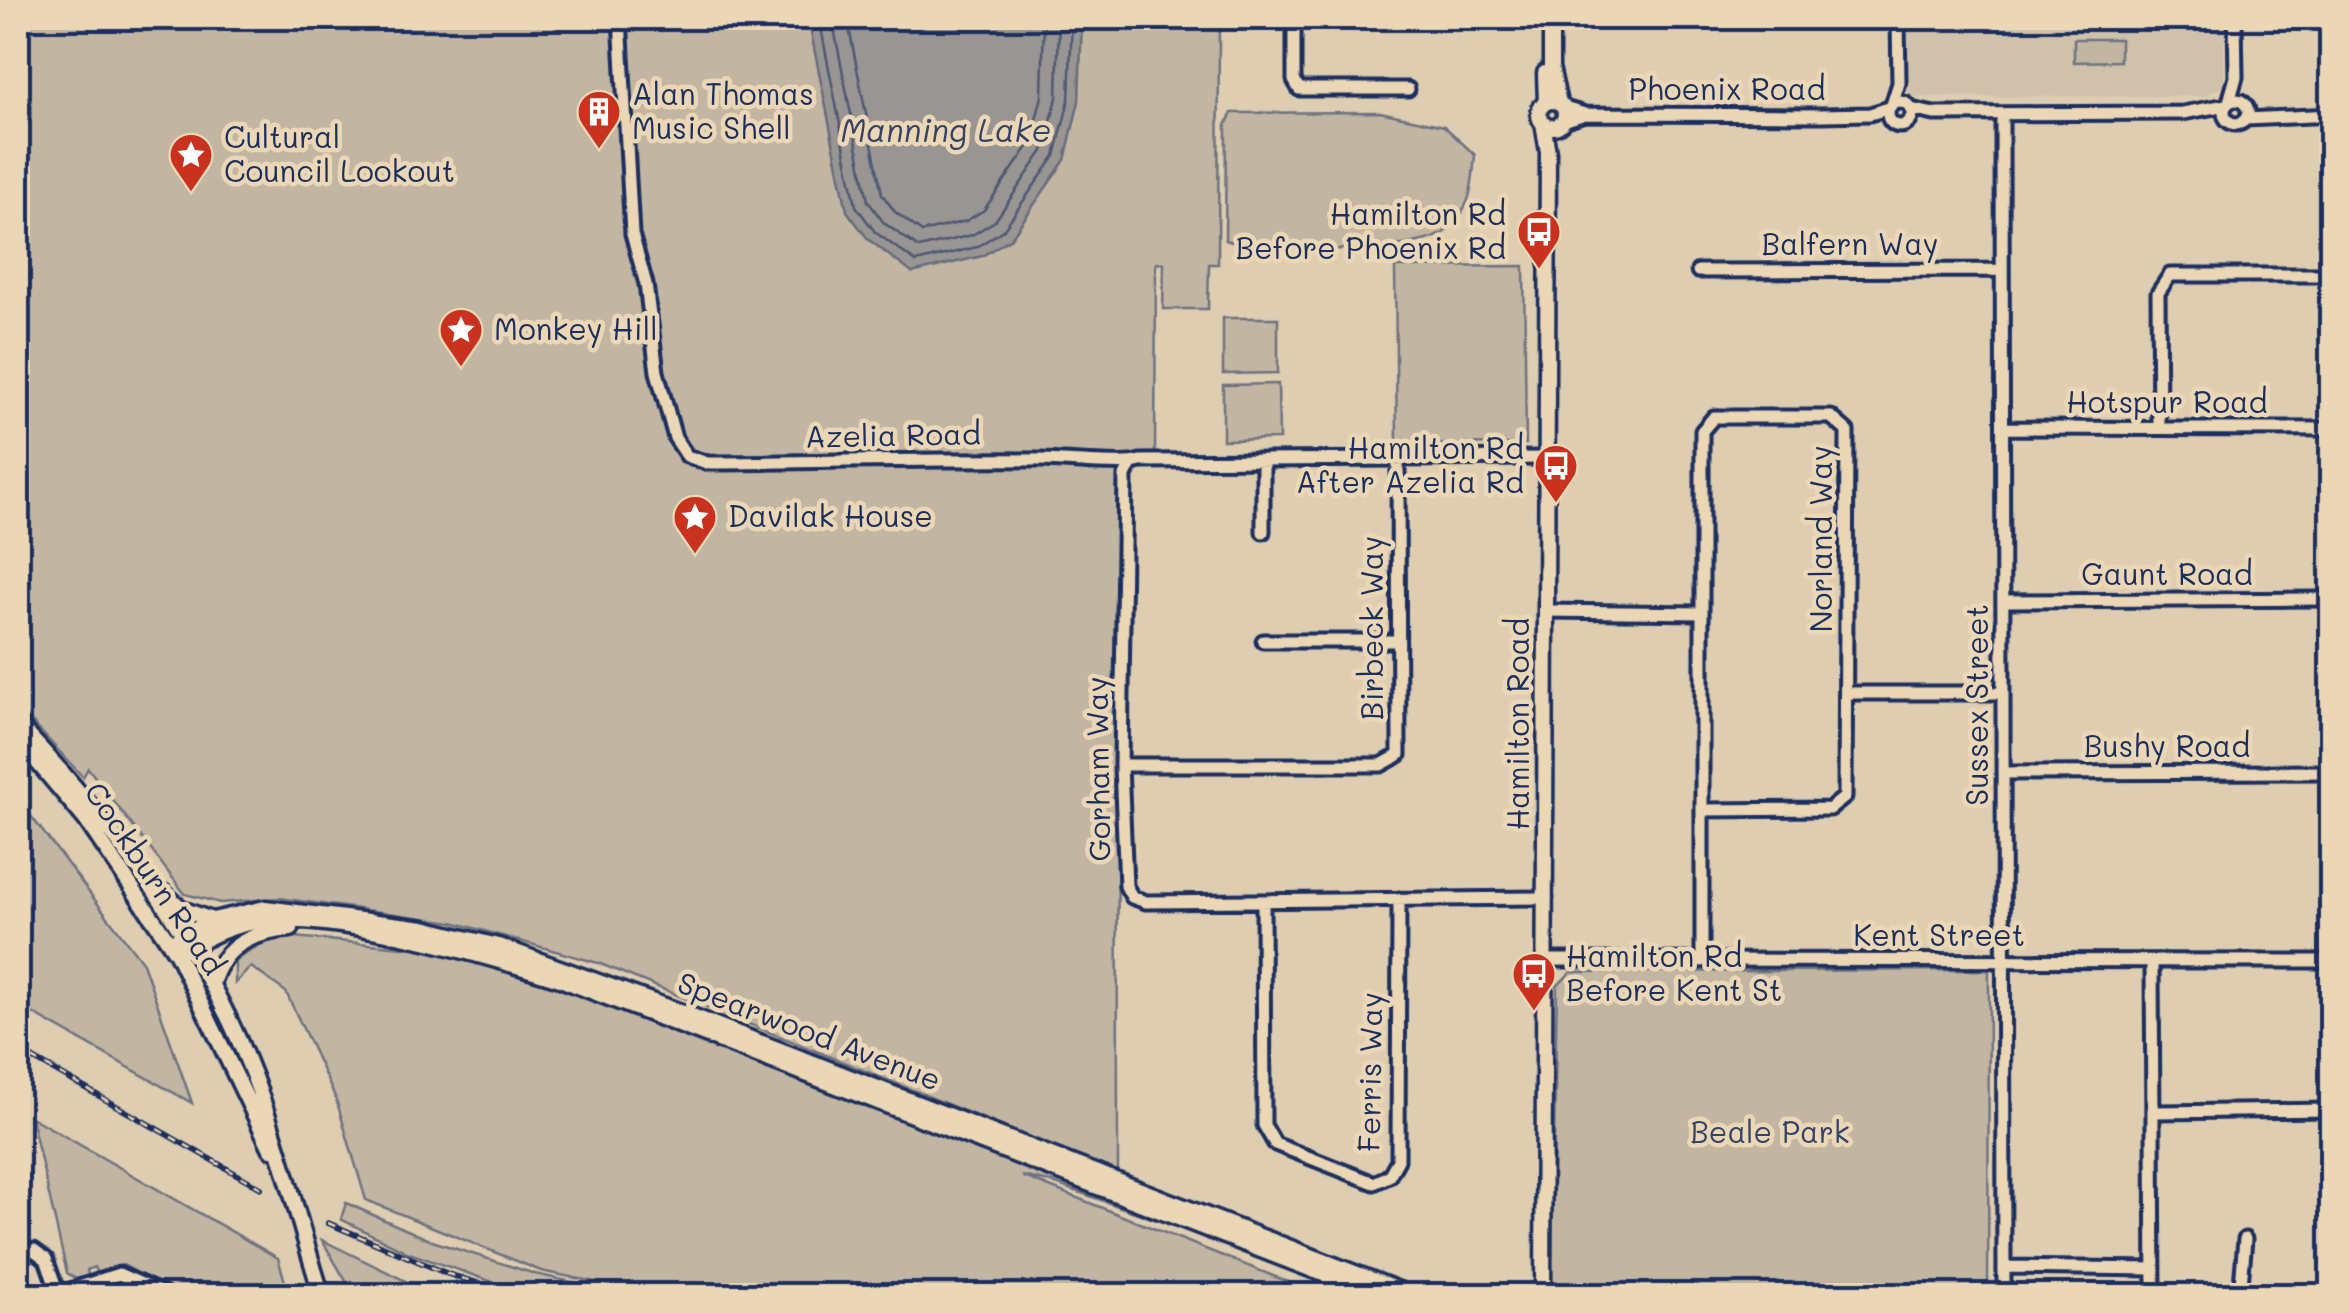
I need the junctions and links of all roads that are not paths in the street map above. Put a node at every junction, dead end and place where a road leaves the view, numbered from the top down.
1 (620, 18) edge
2 (1294, 18) edge
3 (1547, 18) edge
4 (1898, 18) edge
5 (2235, 18) edge
6 (2236, 77) junction
7 (1899, 83) junction
8 (1408, 90) dead end
9 (2228, 104) junction
10 (1891, 106) junction
11 (2246, 110) junction
12 (1559, 112) junction
13 (1910, 112) junction
14 (2183, 112) junction
15 (1870, 114) junction
16 (2002, 114) junction
17 (2332, 115) edge
18 (2227, 120) junction
19 (1891, 123) junction
20 (1548, 152) junction
21 (2002, 270) junction
22 (1698, 272) dead end
23 (2332, 274) edge
24 (2159, 427) junction
25 (2003, 428) junction
26 (2332, 429) edge
27 (1547, 458) junction
28 (1263, 461) junction
29 (1398, 461) junction
30 (1130, 466) junction
31 (1263, 532) dead end
32 (2332, 599) edge
33 (2003, 601) junction
34 (1546, 610) junction
35 (1702, 613) junction
36 (1262, 641) dead end
37 (1398, 641) junction
38 (1847, 693) junction
39 (2003, 694) junction
40 (18, 724) edge
41 (18, 739) edge
42 (1121, 764) junction
43 (2332, 772) edge
44 (2003, 773) junction
45 (1702, 810) junction
46 (147, 878) junction
47 (1546, 898) junction
48 (1399, 899) junction
49 (1264, 902) junction
50 (213, 920) junction
51 (332, 926) junction
52 (181, 944) junction
53 (1546, 960) junction
54 (2002, 960) junction
55 (1702, 961) junction
56 (2152, 961) junction
57 (2332, 961) edge
58 (212, 984) junction
59 (2332, 1110) edge
60 (2155, 1112) junction
61 (281, 1167) junction
62 (2245, 1240) dead end
63 (18, 1253) edge
64 (2004, 1267) junction
65 (2154, 1268) junction
66 (58, 1295) edge
67 (1543, 1295) edge
68 (168, 1296) edge
69 (322, 1296) edge
70 (1380, 1296) edge
71 (1414, 1296) edge
72 (2004, 1296) edge
73 (2154, 1296) edge
74 (2240, 1296) edge

1 - 30 street, Azelia Road
2 - 8 street
3 - 12 main road
4 - 7 street
5 - 6 street
6 - 9 street
6 - 11 street
7 - 10 street
7 - 13 street
9 - 11 street
9 - 14 street
9 - 18 street
10 - 13 street, Phoenix Road
10 - 15 street, Phoenix Road
10 - 19 street
11 - 17 street
11 - 18 street
12 - 15 street, Phoenix Road
12 - 20 main road, Hamilton Road
12 - 20 main road, Hamilton Road
13 - 16 street
13 - 19 street
14 - 16 street
14 - 18 street
15 - 19 street, Phoenix Road
16 - 21 street, Sussex Street
20 - 27 main road, Hamilton Road
21 - 22 street, Balfern Way
21 - 25 street, Sussex Street
23 - 24 street
24 - 25 street, Hotspur Road
24 - 26 street, Hotspur Road
25 - 33 street, Sussex Street
27 - 29 street, Azelia Road
27 - 34 main road, Hamilton Road
28 - 29 street, Azelia Road
28 - 30 street, Azelia Road
28 - 31 street
29 - 37 street, Birbeck Way
30 - 42 street, Gorham Way
32 - 33 street, Gaunt Road
33 - 39 street, Sussex Street
34 - 35 street
34 - 47 main road, Hamilton Road
35 - 38 street, Norland Way
35 - 45 street, Norland Way
36 - 37 street
37 - 42 street, Birbeck Way
38 - 39 street
38 - 45 street, Norland Way
39 - 44 street, Sussex Street
40 - 46 main road, Cockburn Road
41 - 52 main road, Cockburn Road
42 - 49 street, Gorham Way
43 - 44 street, Bushy Road
44 - 54 street, Sussex Street
45 - 55 street, Norland Way
46 - 50 main road
46 - 52 main road, Cockburn Road
47 - 48 street, Gorham Way
47 - 53 main road, Hamilton Road
48 - 49 street, Gorham Way
48 - 49 street, Ferris Way
50 - 52 main road, Spearwood Avenue
50 - 71 main road, Spearwood Avenue
51 - 52 main road, Spearwood Avenue
51 - 58 main road
51 - 70 main road, Spearwood Avenue
52 - 58 main road, Cockburn Road
52 - 61 main road, Cockburn Road
53 - 55 street, Kent Street
53 - 67 main road, Hamilton Road
54 - 55 street, Kent Street
54 - 56 street, Kent Street
54 - 64 street, Sussex Street
56 - 57 street, Kent Street
56 - 60 street
58 - 61 main road, Cockburn Road
59 - 60 street
60 - 65 street
61 - 69 main road, Cockburn Road
62 - 74 street
63 - 66 street
64 - 65 street
64 - 72 street, Sussex Street
65 - 73 street
66 - 68 street

